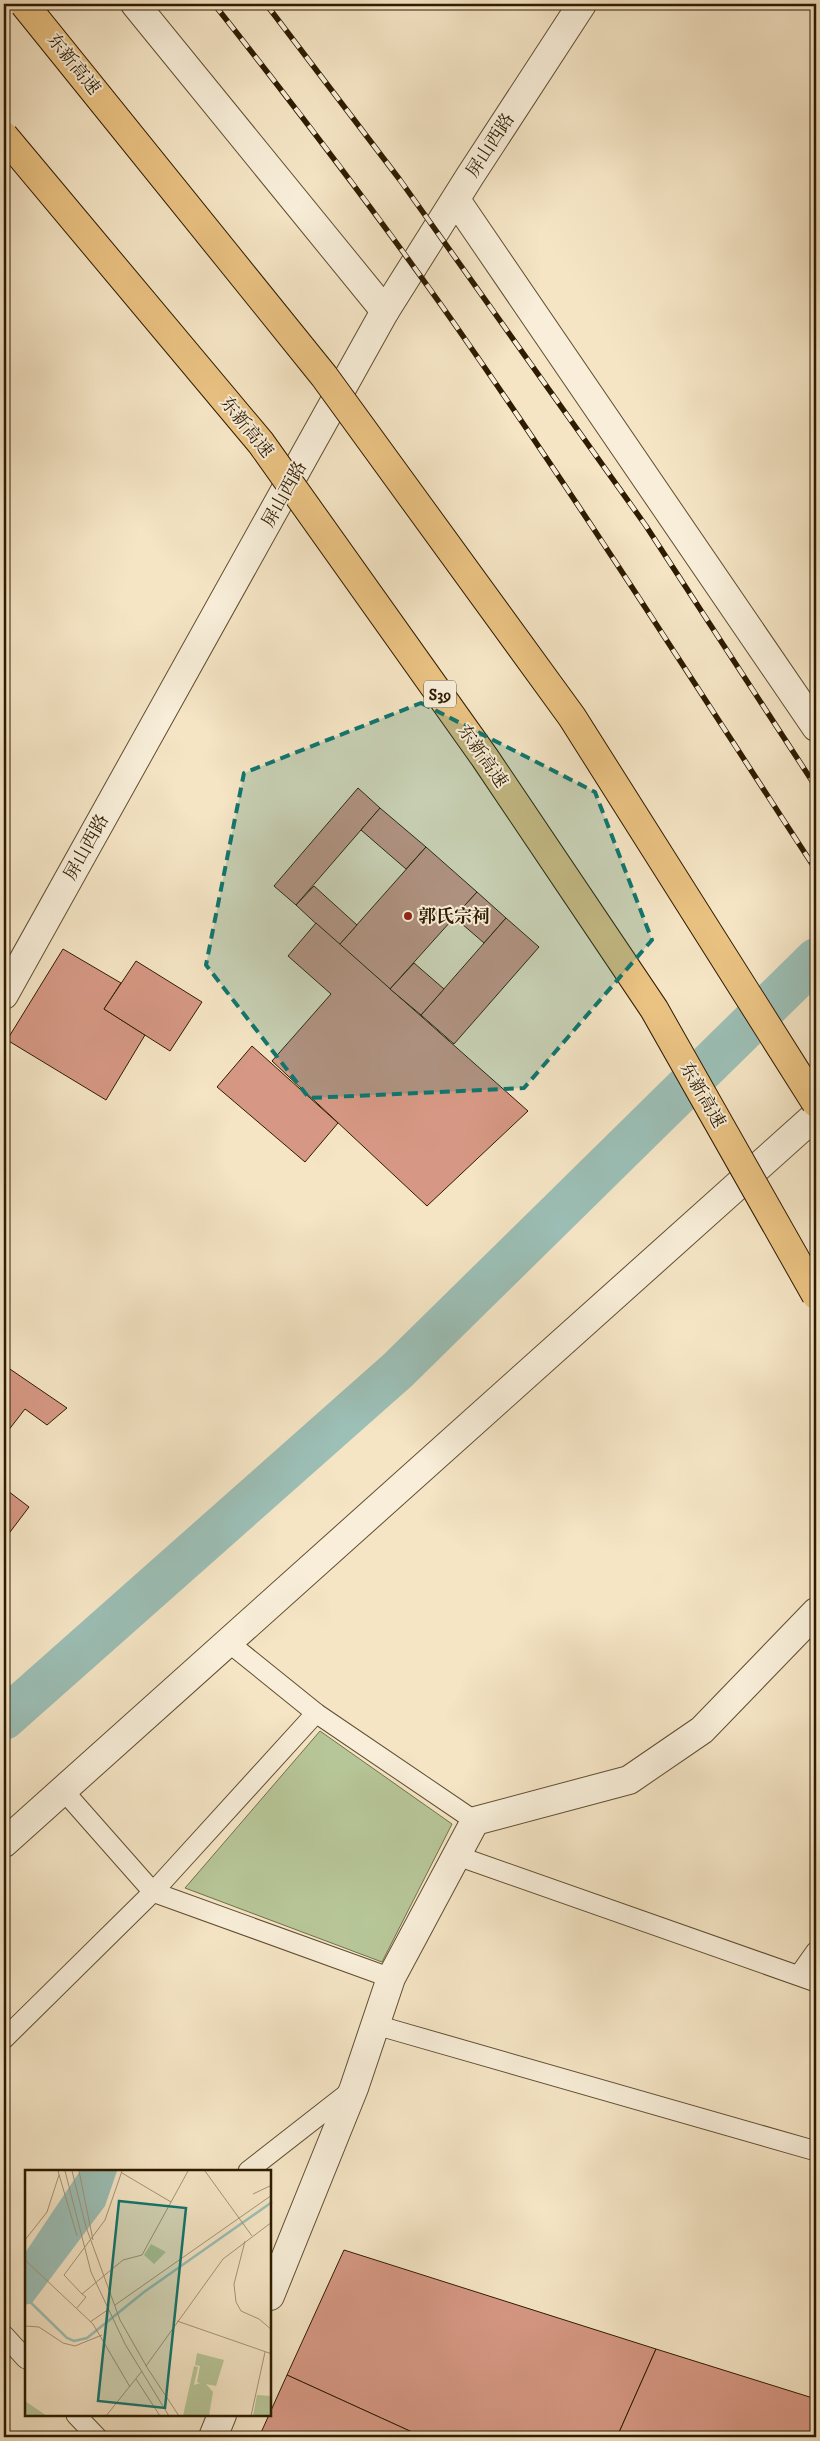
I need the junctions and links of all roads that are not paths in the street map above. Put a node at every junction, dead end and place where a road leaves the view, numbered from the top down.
1 (24, 4) edge
2 (135, 4) edge
3 (582, 4) edge
4 (4, 136) edge
5 (456, 200) junction
6 (385, 311) junction
7 (816, 727) edge
8 (4, 995) edge
9 (816, 1103) edge
10 (816, 1115) edge
11 (816, 1295) edge
12 (816, 1612) edge
13 (228, 1642) junction
14 (316, 1713) junction
15 (63, 1790) junction
16 (475, 1821) junction
17 (4, 1843) edge
18 (456, 1855) junction
19 (152, 1892) junction
20 (816, 1951) edge
21 (391, 1978) junction
22 (808, 1979) edge
23 (376, 2025) junction
24 (4, 2039) edge
25 (354, 2088) junction
26 (816, 2150) edge
27 (249, 2170) edge
28 (271, 2294) edge
29 (4, 2335) edge
30 (24, 2352) edge
31 (77, 2416) edge
32 (222, 2416) edge
33 (97, 2437) edge
34 (213, 2437) edge

1 - 9 highway, 东新高速, bridge
2 - 6 street
3 - 5 street, 屏山西路
4 - 11 highway, 东新高速 / S39, bridge
5 - 6 street, 屏山西路
5 - 7 street
6 - 8 street, 屏山西路
10 - 13 street
12 - 16 street
13 - 14 lane
13 - 15 street
14 - 16 lane
14 - 19 lane
15 - 17 street
15 - 19 lane
16 - 18 street
18 - 21 street
18 - 22 lane
19 - 21 lane
19 - 24 lane
20 - 22 lane
21 - 23 street
23 - 25 street
23 - 26 lane
25 - 27 lane
25 - 28 street
29 - 30 lane
31 - 33 lane
32 - 34 street

